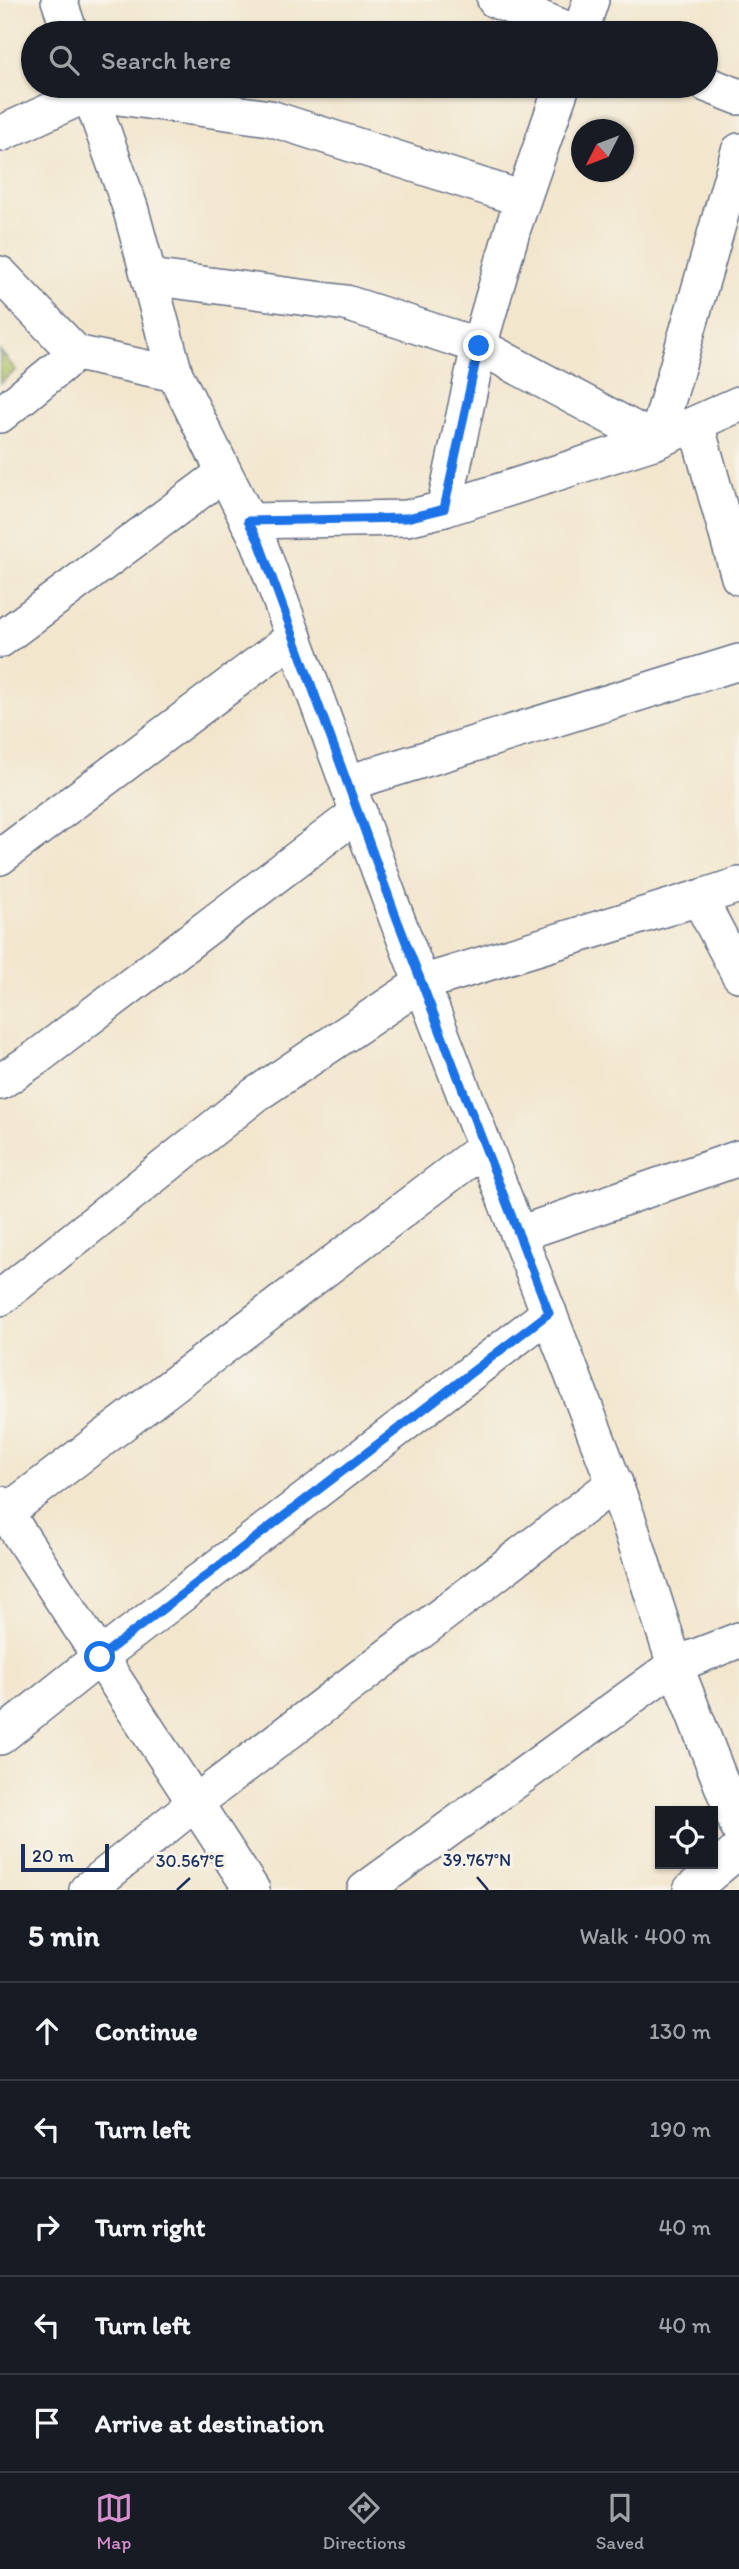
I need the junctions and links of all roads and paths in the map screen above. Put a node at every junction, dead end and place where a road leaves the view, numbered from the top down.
1 (59, 0) edge
2 (495, 0) edge
3 (591, 0) edge
4 (66, 21) edge
5 (548, 21) edge
6 (583, 21) edge
7 (718, 89) edge
8 (739, 97) edge
9 (70, 98) edge
10 (91, 98) edge
11 (144, 98) edge
12 (558, 98) edge
13 (0, 134) edge
14 (739, 151) edge
15 (523, 199) junction
16 (0, 274) edge
17 (149, 277) junction
18 (479, 346) junction
19 (76, 353) junction
20 (175, 373) junction
21 (739, 404) edge
22 (0, 415) edge
23 (696, 424) junction
24 (656, 441) junction
25 (224, 473) junction
26 (444, 509) junction
27 (248, 521) junction
28 (739, 577) edge
29 (294, 637) junction
30 (0, 640) edge
31 (739, 662) edge
32 (353, 797) junction
33 (0, 856) edge
34 (739, 885) edge
35 (699, 898) junction
36 (739, 974) edge
37 (422, 983) junction
38 (0, 1082) edge
39 (484, 1148) junction
40 (739, 1158) edge
41 (519, 1234) junction
42 (0, 1298) edge
43 (549, 1313) junction
44 (615, 1483) junction
45 (2, 1511) edge
46 (739, 1640) edge
47 (100, 1657) junction
48 (675, 1665) junction
49 (0, 1737) edge
50 (195, 1803) junction
51 (739, 1829) edge
52 (739, 1850) edge
53 (87, 1890) edge
54 (252, 1890) edge
55 (365, 1890) edge
56 (691, 1890) edge

1 - 4 street
2 - 5 street
3 - 6 street
7 - 8 street
9 - 13 street
10 - 17 street
11 - 15 street
12 - 15 street
14 - 24 street
15 - 18 street
16 - 19 street
17 - 18 street
17 - 20 street
18 - 24 street
18 - 26 street
19 - 20 street
19 - 22 street
20 - 25 street
21 - 23 street
23 - 24 street
23 - 28 street
24 - 26 street
25 - 27 street
25 - 30 street
26 - 27 street
27 - 29 street
29 - 32 street
29 - 33 street
31 - 32 street
32 - 37 street
32 - 38 street
34 - 35 street
35 - 36 street
35 - 37 street
37 - 39 street
37 - 42 street
39 - 41 street
39 - 45 street
40 - 41 street
41 - 43 street
43 - 44 street
43 - 47 street
44 - 48 street
44 - 50 street
45 - 47 street
46 - 48 street
47 - 49 street
47 - 50 street
48 - 51 street
48 - 55 street
50 - 53 street
50 - 54 street
52 - 56 street

